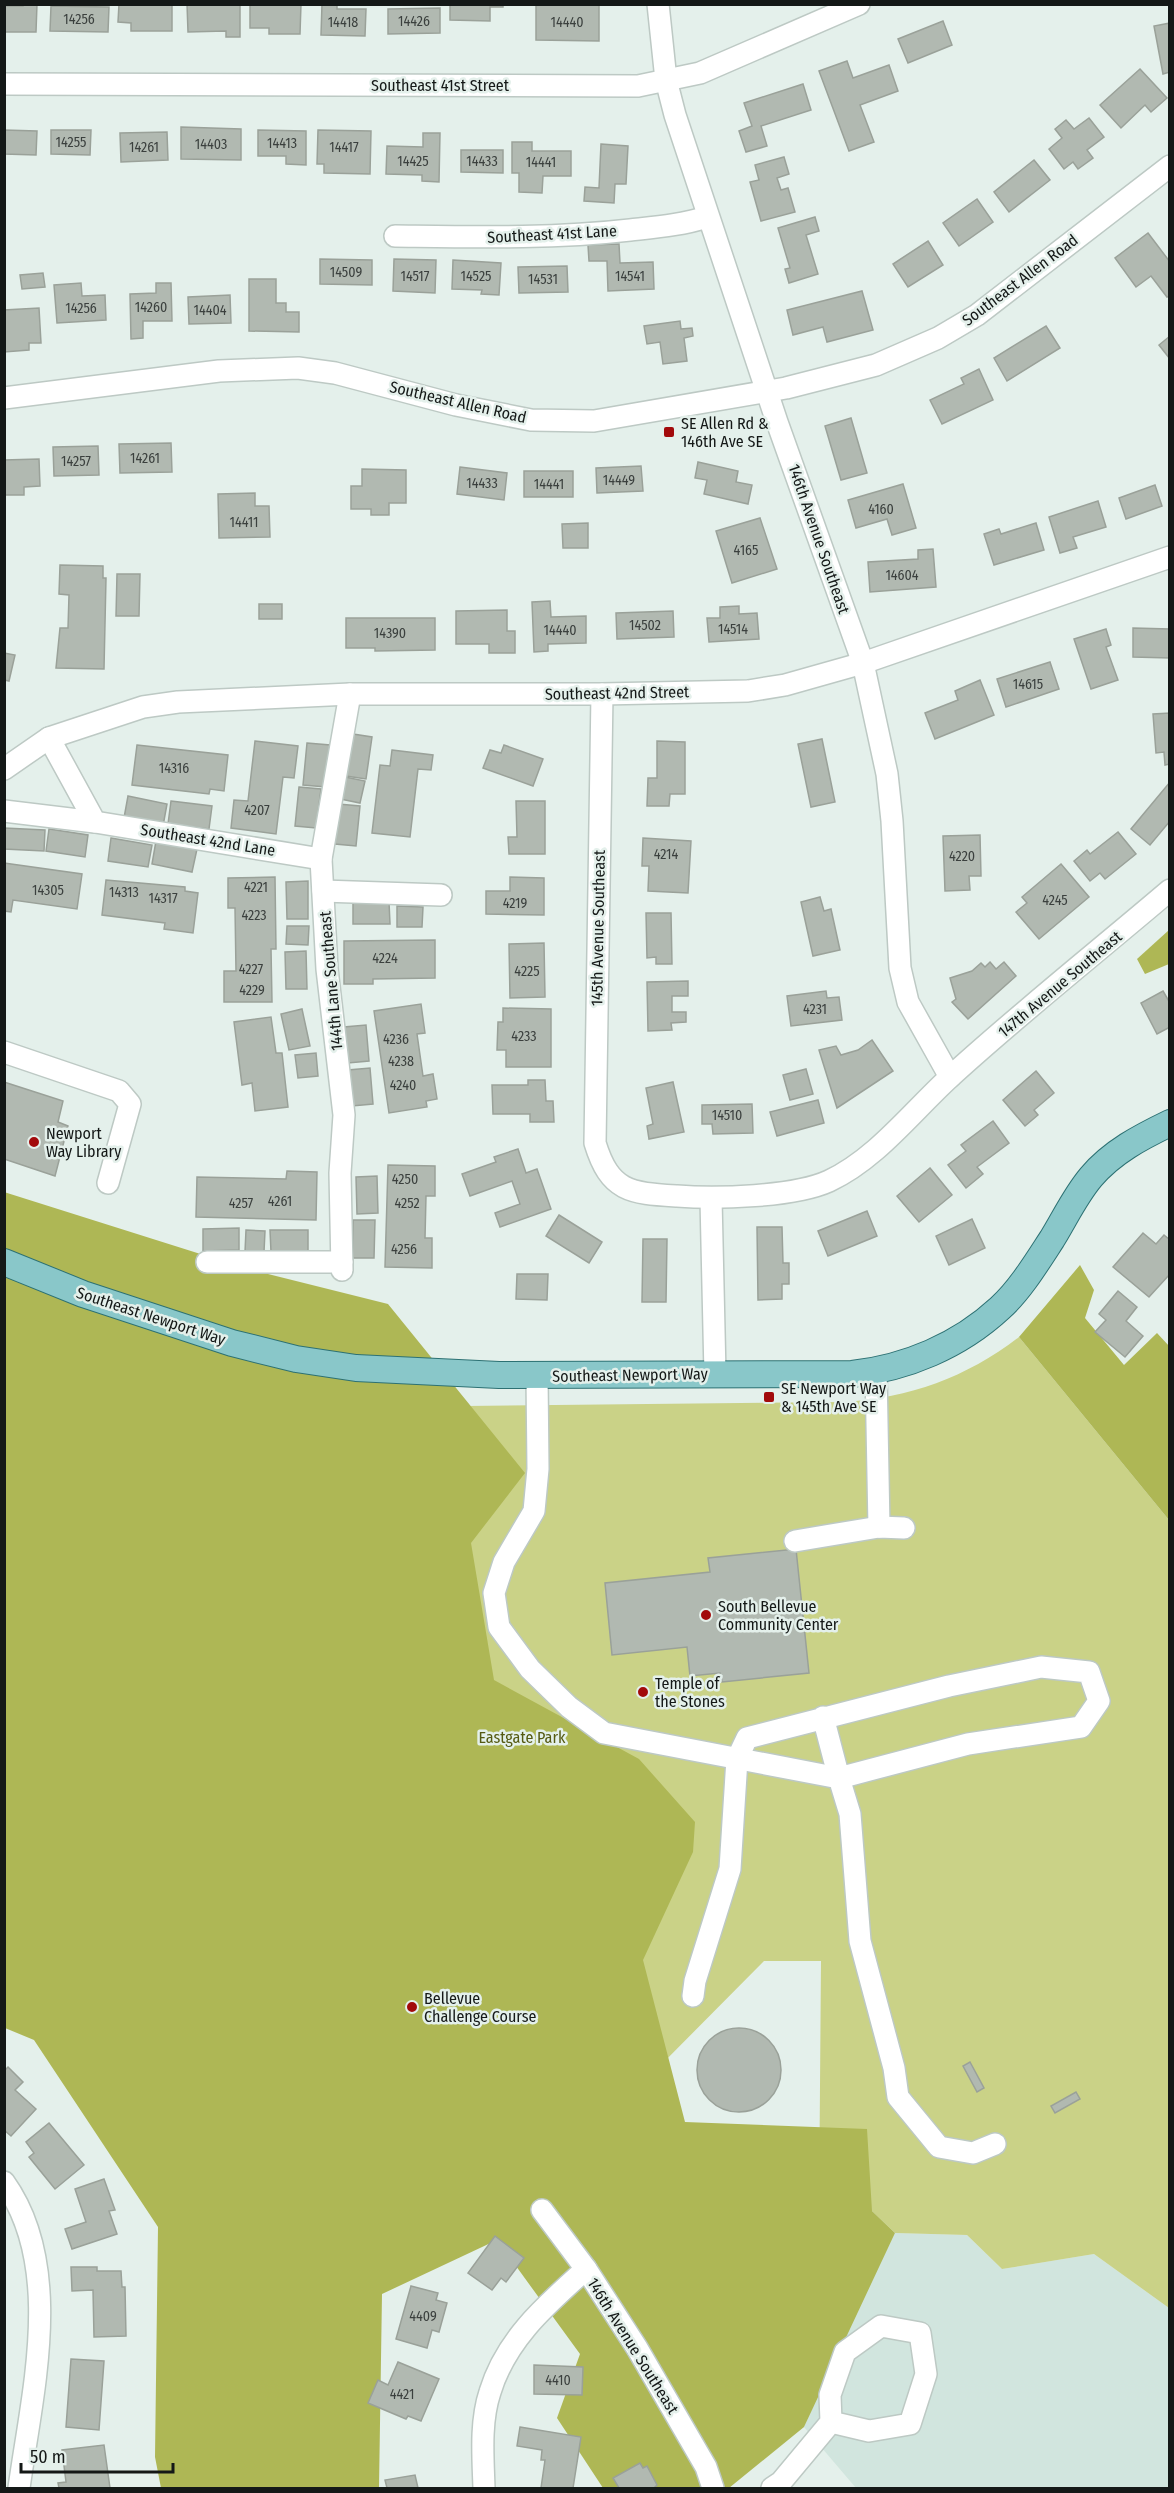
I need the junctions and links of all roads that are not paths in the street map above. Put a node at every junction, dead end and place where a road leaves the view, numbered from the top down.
1 (658, 4) edge
2 (859, 4) edge
3 (666, 80) junction
4 (4, 84) edge
5 (1170, 166) edge
6 (707, 217) junction
7 (395, 236) dead end
8 (768, 391) junction
9 (4, 398) edge
10 (1170, 557) edge
11 (863, 663) junction
12 (350, 694) junction
13 (602, 694) junction
14 (49, 738) junction
15 (4, 769) edge
16 (4, 812) edge
17 (95, 822) junction
18 (321, 859) junction
19 (1170, 890) edge
20 (323, 891) junction
21 (441, 895) dead end
22 (4, 1052) edge
23 (950, 1077) junction
24 (1170, 1123) edge
25 (600, 1161) joint
26 (108, 1183) dead end
27 (711, 1199) junction
28 (4, 1262) edge
29 (207, 1262) dead end
30 (876, 1371) junction
31 (715, 1374) junction
32 (537, 1376) junction
33 (879, 1527) junction
34 (904, 1528) dead end
35 (795, 1541) dead end
36 (823, 1717) junction
37 (737, 1759) junction
38 (839, 1778) junction
39 (693, 1996) dead end
40 (995, 2144) dead end
41 (4, 2182) edge
42 (542, 2210) dead end
43 (586, 2269) junction
44 (831, 2422) junction
45 (19, 2488) edge
46 (484, 2488) edge
47 (713, 2488) edge
48 (772, 2488) edge

1 - 3 street, 146th Avenue Southeast
2 - 3 street, Southeast 41st Street
3 - 4 street, Southeast 41st Street
3 - 6 street, 146th Avenue Southeast
5 - 8 street, Southeast Allen Road
6 - 7 street, Southeast 41st Lane
6 - 8 street, 146th Avenue Southeast
8 - 9 street, Southeast Allen Road
8 - 11 street, 146th Avenue Southeast
10 - 11 street, Southeast 42nd Street
11 - 13 street, Southeast 42nd Street
11 - 23 street, 146th Avenue Southeast
12 - 13 street, Southeast 42nd Street
12 - 14 street, Southeast 42nd Street
12 - 18 street, 144th Lane Southeast
13 - 25 street, 145th Avenue Southeast
14 - 15 street, Southeast 42nd Street
14 - 17 street
16 - 17 street, Southeast 42nd Lane
17 - 18 street, Southeast 42nd Lane
18 - 20 street, 144th Lane Southeast
19 - 23 street, 147th Avenue Southeast
20 - 21 street
20 - 29 street, 144th Lane Southeast
22 - 26 street
23 - 27 street, 147th Avenue Southeast
24 - 30 main road, Southeast Newport Way
25 - 27 street, 147th Avenue Southeast
27 - 31 street
28 - 32 main road, Southeast Newport Way
30 - 31 main road, Southeast Newport Way
30 - 33 street
31 - 32 main road, Southeast Newport Way
32 - 37 street
33 - 34 street
33 - 35 street
36 - 37 street
36 - 38 street
36 - 38 street
37 - 38 street
37 - 39 street
38 - 40 street
41 - 45 street
42 - 43 street, 146th Avenue Southeast
43 - 46 street
43 - 47 street, 146th Avenue Southeast
44 - 44 street
44 - 48 street

